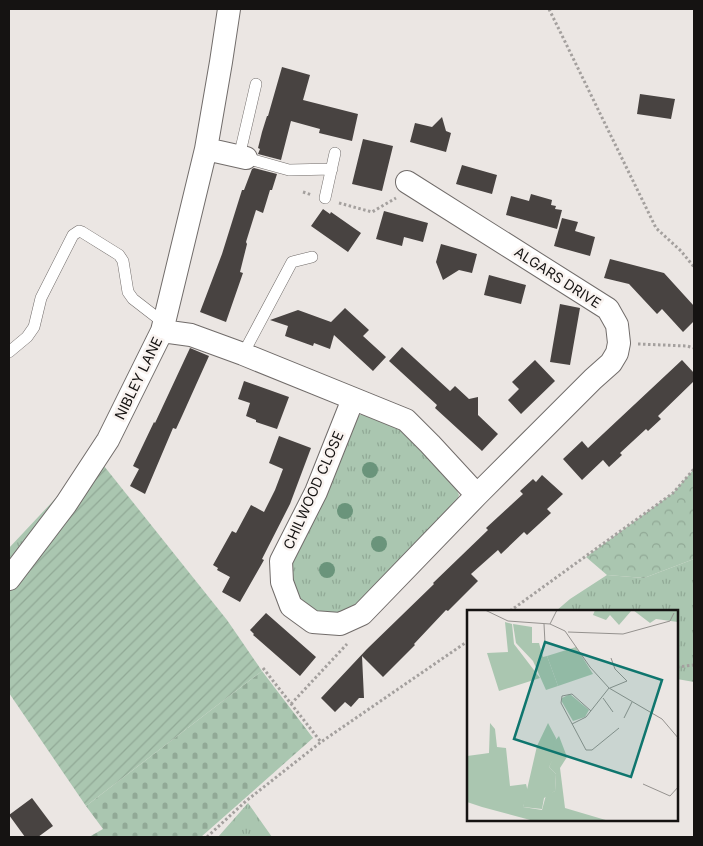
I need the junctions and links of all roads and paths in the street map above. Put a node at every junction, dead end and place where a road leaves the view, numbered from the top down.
1 (229, 9) edge
2 (549, 9) edge
3 (256, 84) dead end
4 (206, 149) junction
5 (335, 153) dead end
6 (242, 157) junction
7 (332, 169) junction
8 (419, 184) joint
9 (303, 192) dead end
10 (325, 198) junction
11 (312, 257) dead end
12 (694, 267) edge
13 (163, 327) junction
14 (619, 343) junction
15 (694, 348) edge
16 (9, 352) edge
17 (243, 354) junction
18 (353, 399) junction
19 (694, 469) edge
20 (477, 495) junction
21 (9, 580) edge
22 (511, 610) edge
23 (354, 618) junction
24 (467, 642) edge
25 (694, 665) edge
26 (678, 667) edge
27 (262, 668) dead end
28 (291, 704) junction
29 (321, 742) junction
30 (207, 837) edge

1 - 4 street, NIBLEY LANE
2 - 12 path
3 - 6 lane
4 - 6 street
4 - 13 street, NIBLEY LANE
5 - 7 lane
6 - 7 lane
7 - 10 lane
8 - 10 path
8 - 14 street, ALGARS DRIVE
9 - 10 path
11 - 17 lane
13 - 16 lane
13 - 17 street
13 - 21 street, NIBLEY LANE
14 - 15 path
14 - 20 street, CHILWOOD CLOSE
17 - 18 street
18 - 20 street
18 - 23 street, CHILWOOD CLOSE
19 - 22 path
20 - 23 street, CHILWOOD CLOSE
23 - 28 path
24 - 29 path
25 - 26 path
27 - 28 path
28 - 29 path
29 - 30 path

